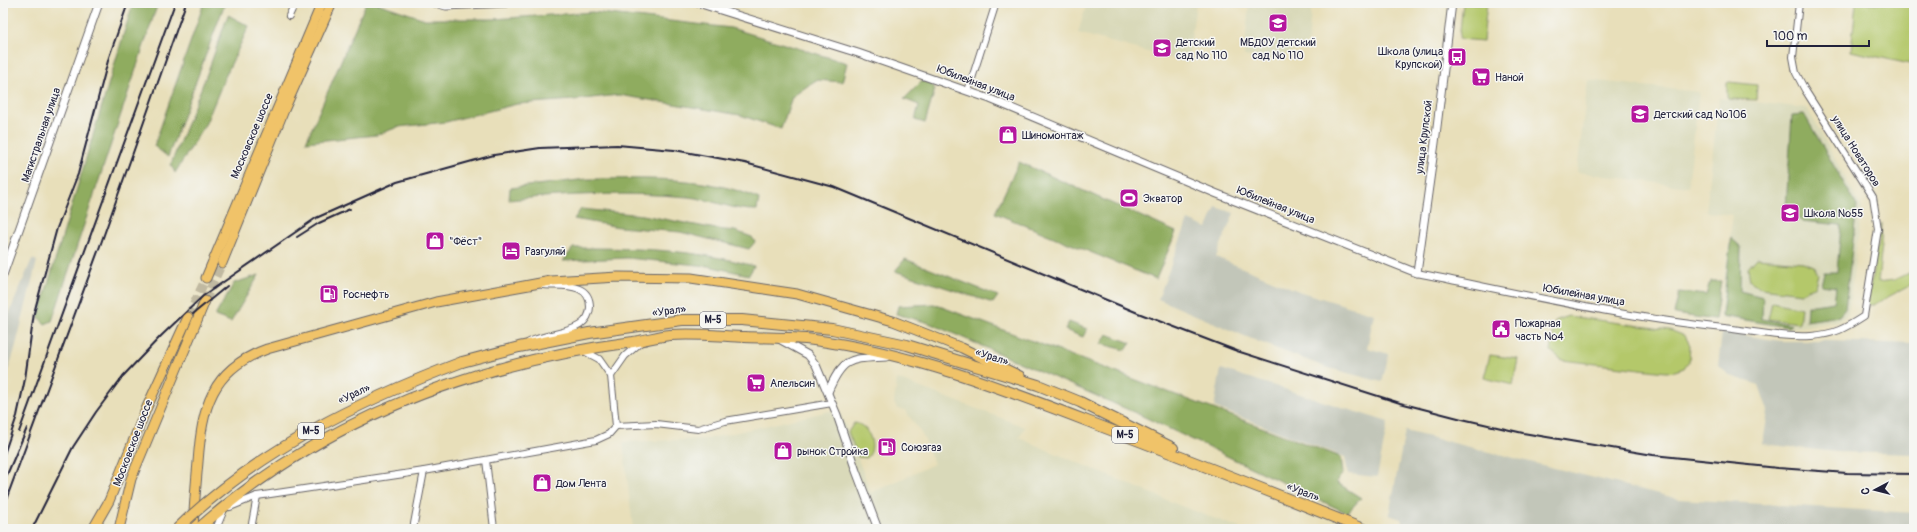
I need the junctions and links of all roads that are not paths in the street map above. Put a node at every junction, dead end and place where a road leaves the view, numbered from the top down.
1 (99, 3) edge
2 (295, 3) edge
3 (322, 3) edge
4 (332, 3) edge
5 (435, 3) edge
6 (503, 3) edge
7 (698, 3) edge
8 (996, 3) edge
9 (1452, 3) edge
10 (1799, 3) edge
11 (289, 16) dead end
12 (968, 91) junction
13 (222, 263) tunnel mouth
14 (1416, 273) junction
15 (3, 275) edge
16 (206, 278) tunnel mouth
17 (537, 284) junction
18 (205, 301) tunnel mouth
19 (1864, 316) joint
20 (188, 317) tunnel mouth
21 (778, 338) junction
22 (643, 340) junction
23 (519, 347) junction
24 (580, 349) junction
25 (897, 356) junction
26 (612, 376) junction
27 (1038, 385) junction
28 (828, 392) junction
29 (832, 403) junction
30 (616, 426) junction
31 (486, 460) junction
32 (424, 471) junction
33 (1234, 478) junction
34 (257, 496) junction
35 (109, 501) junction
36 (93, 529) edge
37 (100, 529) edge
38 (119, 529) edge
39 (177, 529) edge
40 (193, 529) edge
41 (198, 529) edge
42 (216, 529) edge
43 (250, 529) edge
44 (413, 529) edge
45 (494, 529) edge
46 (878, 529) edge
47 (1363, 529) edge

1 - 15 street, Магистральная улица
2 - 11 street
3 - 16 main road, Московское шоссе
4 - 13 main road, Московское шоссе
5 - 6 street
7 - 12 street, Юбилейная улица
8 - 12 street
9 - 14 street, улица Крупской
10 - 19 street, улица Новаторов
12 - 14 street, Юбилейная улица
14 - 19 street, Юбилейная улица
17 - 23 street
17 - 27 main road
17 - 40 main road
18 - 38 main road, Московское шоссе
20 - 35 main road, Московское шоссе
21 - 22 highway, «Урал» / М-5
21 - 25 highway, «Урал» / М-5
21 - 28 street
22 - 24 highway, «Урал» / М-5
22 - 26 street
23 - 27 highway, «Урал» / М-5
23 - 39 highway, «Урал» / М-5, bridge
24 - 26 street
24 - 41 highway, «Урал» / М-5
25 - 28 street
25 - 33 highway, «Урал» / М-5
26 - 30 street
27 - 33 highway, «Урал» / М-5
28 - 29 street
29 - 30 street
29 - 46 street
30 - 31 street
31 - 32 street
31 - 45 street
32 - 34 street
32 - 44 street
33 - 47 highway, «Урал» / М-5
34 - 42 street
34 - 43 street
35 - 36 main road, Московское шоссе
35 - 37 main road

